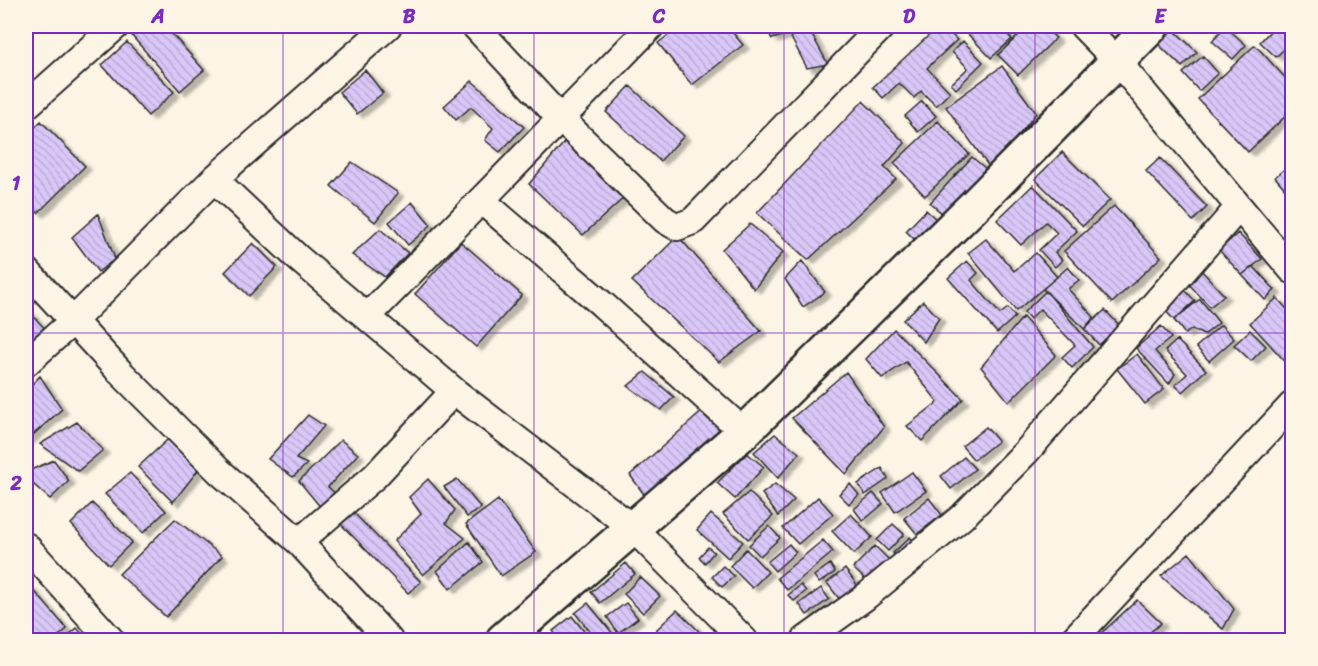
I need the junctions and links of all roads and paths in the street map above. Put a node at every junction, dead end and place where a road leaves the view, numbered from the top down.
1 (116, 26) edge
2 (388, 26) edge
3 (475, 26) edge
4 (651, 26) edge
5 (882, 26) edge
6 (1083, 26) edge
7 (1152, 26) edge
8 (1118, 62) junction
9 (26, 106) edge
10 (560, 118) junction
11 (214, 179) junction
12 (481, 200) junction
13 (1238, 208) junction
14 (26, 270) edge
15 (1293, 270) edge
16 (367, 317) junction
17 (73, 321) junction
18 (26, 363) edge
19 (454, 391) junction
20 (1293, 405) edge
21 (744, 432) junction
22 (634, 529) junction
23 (299, 542) junction
24 (26, 546) edge
25 (111, 640) edge
26 (389, 640) edge
27 (503, 640) edge
28 (744, 640) edge
29 (805, 640) edge
30 (1073, 640) edge

1 - 9 street
2 - 11 street
3 - 10 street
4 - 10 street
5 - 10 street
6 - 8 street
7 - 8 street
8 - 13 street
8 - 21 street
10 - 12 street
11 - 16 street
11 - 17 street
12 - 16 street
12 - 21 street
13 - 15 street
13 - 29 street
14 - 17 street
16 - 19 street
17 - 18 street
17 - 23 street
19 - 22 street
19 - 23 street
20 - 30 street
21 - 22 street
22 - 27 street
22 - 28 street
23 - 26 street
24 - 25 street

